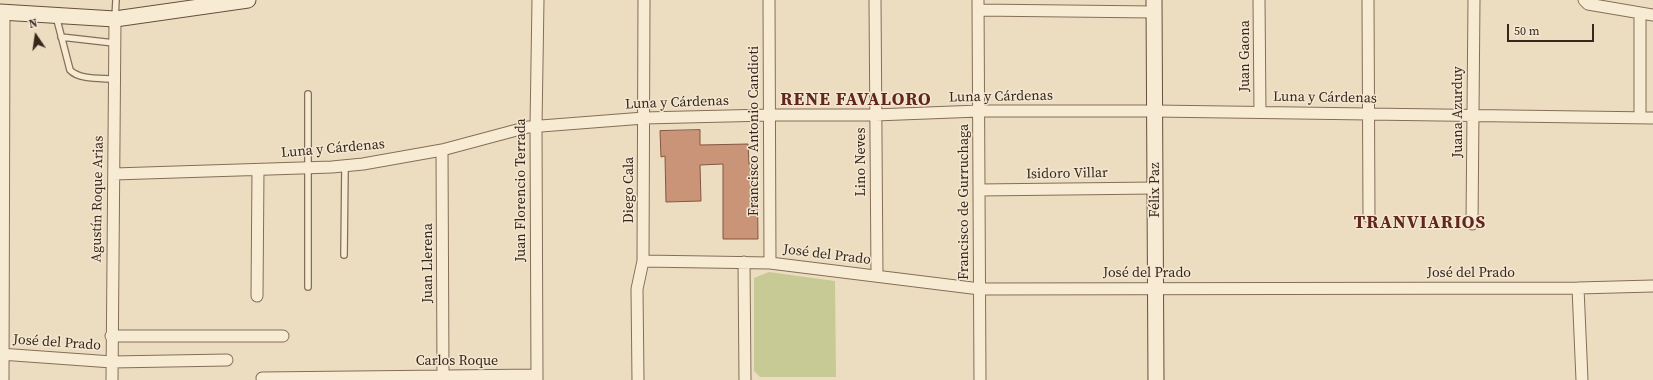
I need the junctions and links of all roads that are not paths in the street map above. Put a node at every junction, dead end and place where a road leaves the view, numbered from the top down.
1 (116, 0) edge
2 (248, 0) edge
3 (538, 0) edge
4 (644, 0) edge
5 (769, 0) edge
6 (875, 0) edge
7 (1260, 0) edge
8 (1368, 0) edge
9 (1474, 0) edge
10 (1584, 0) edge
11 (214, 2) edge
12 (978, 5) edge
13 (1154, 6) edge
14 (2, 13) edge
15 (1640, 13) junction
16 (1653, 15) edge
17 (56, 16) junction
18 (115, 19) junction
19 (61, 37) junction
20 (114, 43) junction
21 (114, 79) junction
22 (308, 94) dead end
23 (1155, 111) junction
24 (979, 112) junction
25 (1260, 112) junction
26 (1369, 114) junction
27 (1473, 114) junction
28 (769, 115) junction
29 (875, 115) junction
30 (644, 118) junction
31 (1640, 118) junction
32 (1653, 118) edge
33 (536, 126) junction
34 (442, 150) junction
35 (345, 166) junction
36 (309, 168) junction
37 (258, 170) junction
38 (114, 174) junction
39 (1155, 188) junction
40 (979, 190) junction
41 (1369, 217) dead end
42 (1472, 224) dead end
43 (344, 255) dead end
44 (643, 261) junction
45 (744, 262) junction
46 (770, 262) junction
47 (877, 276) junction
48 (308, 286) dead end
49 (1653, 286) edge
50 (1156, 288) junction
51 (1578, 288) junction
52 (980, 289) junction
53 (256, 296) dead end
54 (111, 336) junction
55 (283, 336) dead end
56 (2, 354) edge
57 (227, 360) dead end
58 (112, 362) junction
59 (443, 376) junction
60 (262, 378) dead end
61 (378, 378) edge
62 (537, 378) edge
63 (3, 380) edge
64 (112, 380) edge
65 (638, 380) edge
66 (745, 380) edge
67 (980, 380) edge
68 (1156, 380) edge
69 (1582, 380) edge

1 - 18 lane
2 - 11 main road
3 - 33 street, Juan Florencio Terrada
4 - 30 street, Diego Cala
5 - 28 street, Francisco Antonio Candioti
6 - 29 street, Lino Neves
7 - 25 street, Juan Gaona
8 - 26 street
9 - 27 street, Juana Azurduy
10 - 15 street
11 - 18 main road
12 - 13 street
12 - 24 street, Francisco de Gurruchaga
13 - 23 main road, Félix Paz
14 - 17 main road
14 - 56 street
15 - 16 street
15 - 31 street
17 - 18 main road
17 - 19 lane
18 - 20 street, Agustín Roque Arias
19 - 20 lane
19 - 21 lane
20 - 21 street, Agustín Roque Arias
21 - 38 street, Agustín Roque Arias
22 - 36 lane
23 - 24 street, Luna y Cárdenas
23 - 25 street, Luna y Cárdenas
23 - 39 main road, Félix Paz
24 - 29 street, Luna y Cárdenas
24 - 40 street, Francisco de Gurruchaga
25 - 26 street, Luna y Cárdenas
26 - 27 street, Luna y Cárdenas
26 - 41 street
27 - 31 street, Luna y Cárdenas
27 - 42 street, Juana Azurduy
28 - 29 street, Luna y Cárdenas
28 - 30 street, Luna y Cárdenas
28 - 46 street, Francisco Antonio Candioti
29 - 47 street, Lino Neves
30 - 33 street, Luna y Cárdenas
30 - 44 street, Diego Cala
31 - 32 street, Luna y Cárdenas
33 - 34 street, Luna y Cárdenas
33 - 62 street, Juan Florencio Terrada
34 - 35 street, Luna y Cárdenas
34 - 59 street, Juan Llerena
35 - 36 street, Luna y Cárdenas
35 - 43 lane
36 - 37 street, Luna y Cárdenas
36 - 48 lane
37 - 38 street, Luna y Cárdenas
37 - 53 street
38 - 54 street, Agustín Roque Arias
39 - 40 street, Isidoro Villar
39 - 50 main road, Félix Paz
40 - 52 street, Francisco de Gurruchaga
44 - 45 street, José del Prado
44 - 65 street, Diego Cala
45 - 46 street, José del Prado
45 - 66 street
46 - 47 street, José del Prado
47 - 52 street, José del Prado
49 - 51 street, José del Prado
50 - 51 street, José del Prado
50 - 52 street, José del Prado
50 - 68 main road, Félix Paz
51 - 69 street
52 - 67 street, Francisco de Gurruchaga
54 - 55 street
54 - 58 street, Agustín Roque Arias
56 - 58 street, José del Prado
56 - 63 street
57 - 58 street, José del Prado
58 - 64 street, Agustín Roque Arias
59 - 61 street, Carlos Roque
59 - 62 street, Carlos Roque
60 - 61 street, Carlos Roque

